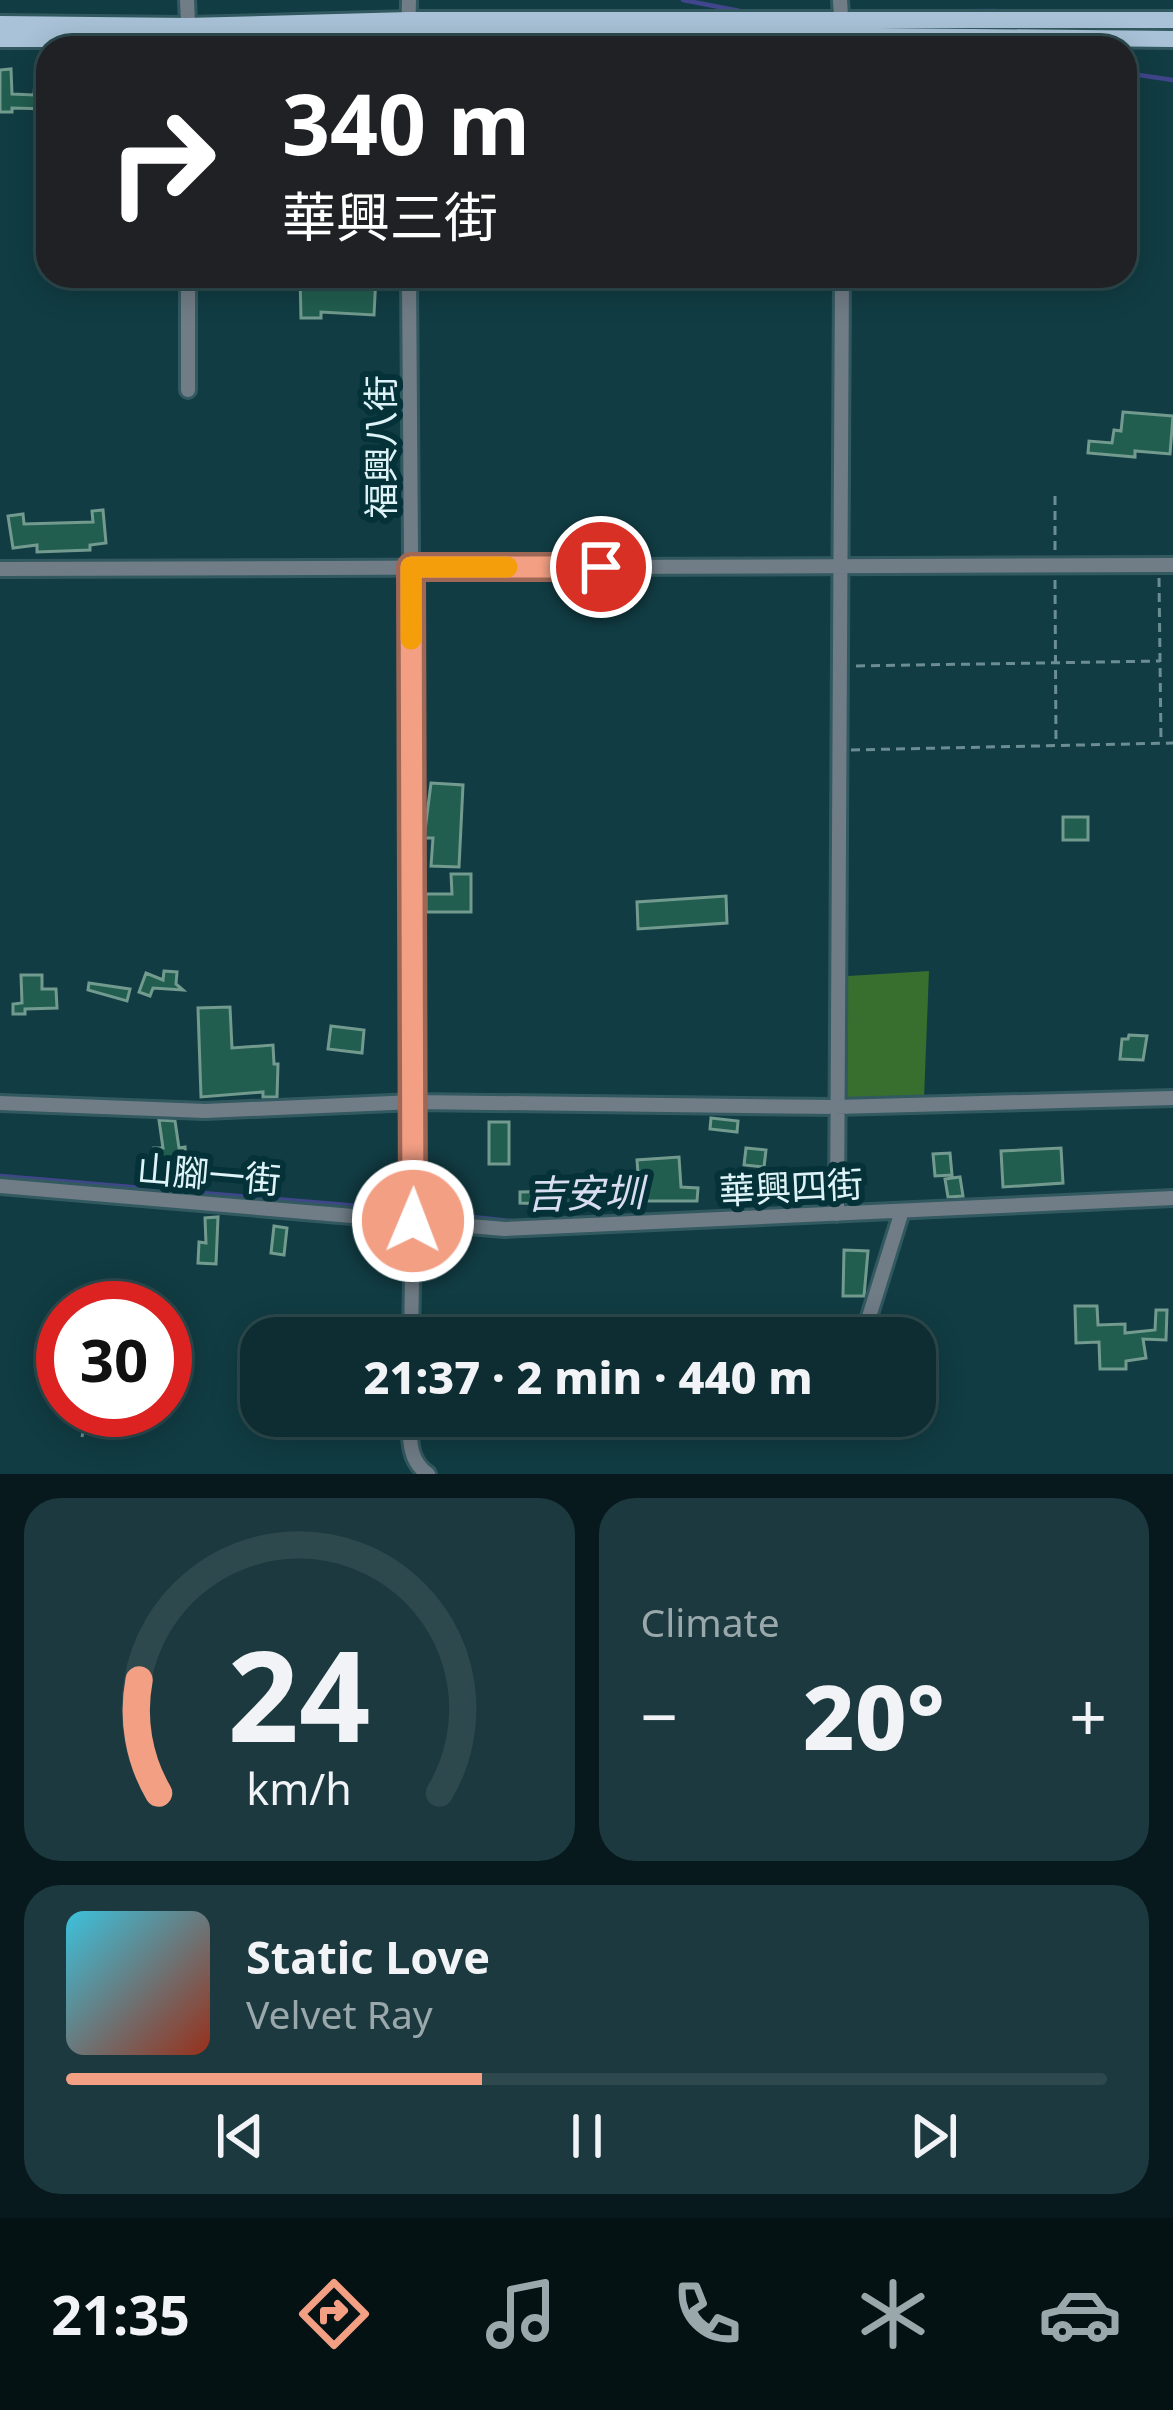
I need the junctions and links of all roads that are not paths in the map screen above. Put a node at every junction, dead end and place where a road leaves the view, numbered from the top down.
1 (187, 0) edge
2 (409, 0) edge
3 (840, 0) edge
4 (1173, 20) edge
5 (0, 24) edge
6 (408, 33) edge
7 (842, 35) edge
8 (161, 36) edge
9 (188, 36) edge
10 (276, 36) edge
11 (908, 36) edge
12 (1137, 39) edge
13 (0, 40) edge
14 (36, 40) edge
15 (1173, 40) edge
16 (188, 288) edge
17 (409, 288) edge
18 (842, 288) edge
19 (188, 390) dead end
20 (1166, 565) edge
21 (411, 567) junction
22 (839, 568) junction
23 (0, 569) edge
24 (1173, 1098) edge
25 (415, 1102) junction
26 (0, 1103) edge
27 (836, 1107) junction
28 (0, 1186) edge
29 (1173, 1198) edge
30 (838, 1207) junction
31 (902, 1211) junction
32 (413, 1213) junction
33 (411, 1317) edge
34 (869, 1317) edge
35 (410, 1437) edge
36 (428, 1474) edge

1 - 9 street
2 - 6 street
3 - 7 street
4 - 7 main road
5 - 8 main road
6 - 7 main road
6 - 10 main road
7 - 11 main road
12 - 15 main road
13 - 14 main road
16 - 19 street
17 - 21 street, 福興八街
18 - 22 street
20 - 22 street
21 - 22 street
21 - 23 street
21 - 25 street, 福興八街
22 - 27 street
24 - 27 street
25 - 26 street
25 - 27 street
25 - 32 street, 福興八街
27 - 30 street
28 - 32 street, 山腳一街
29 - 31 street, 華興四街
30 - 31 street, 華興四街
30 - 32 street, 華興四街
31 - 34 street
32 - 33 street, 福興八街
35 - 36 street

